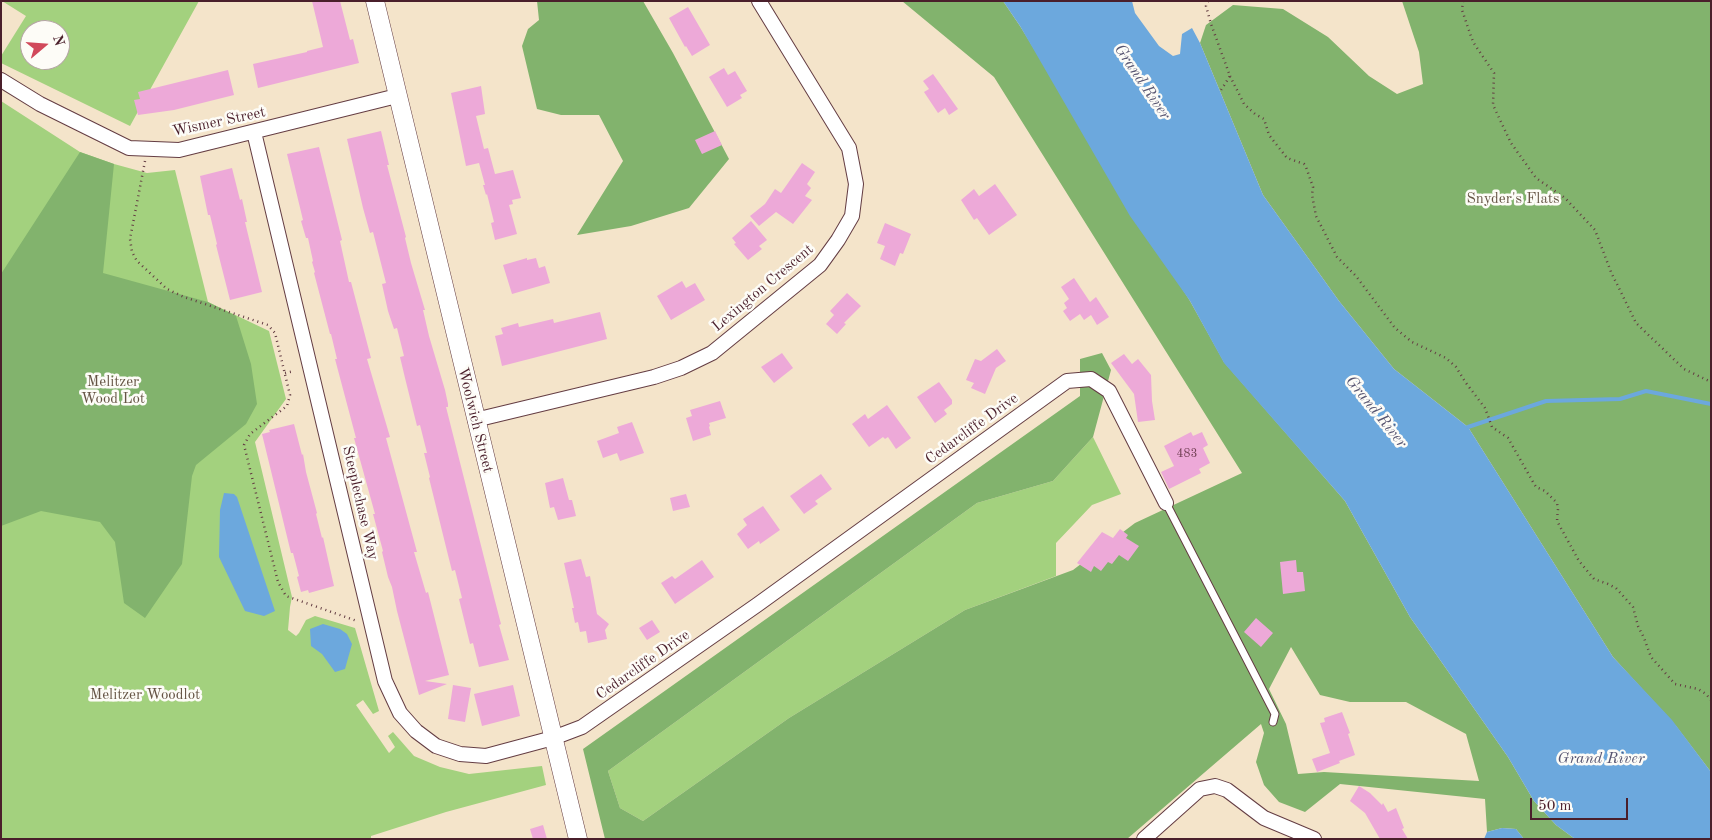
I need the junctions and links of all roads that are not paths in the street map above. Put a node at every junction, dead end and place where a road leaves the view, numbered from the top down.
1 (375, 1) edge
2 (759, 1) edge
3 (1, 80) edge
4 (397, 96) junction
5 (254, 132) junction
6 (475, 420) junction
7 (1166, 503) joint
8 (1273, 722) dead end
9 (554, 738) junction
10 (578, 839) edge
11 (1144, 839) edge
12 (1314, 839) edge

1 - 4 street, Woolwich Street
2 - 6 street, Lexington Crescent
3 - 5 street, Wismer Street
4 - 5 street, Wismer Street
4 - 6 street, Woolwich Street
5 - 9 street, Steeplechase Way
6 - 9 street, Woolwich Street
7 - 8 lane, Cedarcliffe Drive
7 - 9 street, Cedarcliffe Drive
9 - 10 street, Woolwich Street
11 - 12 street

